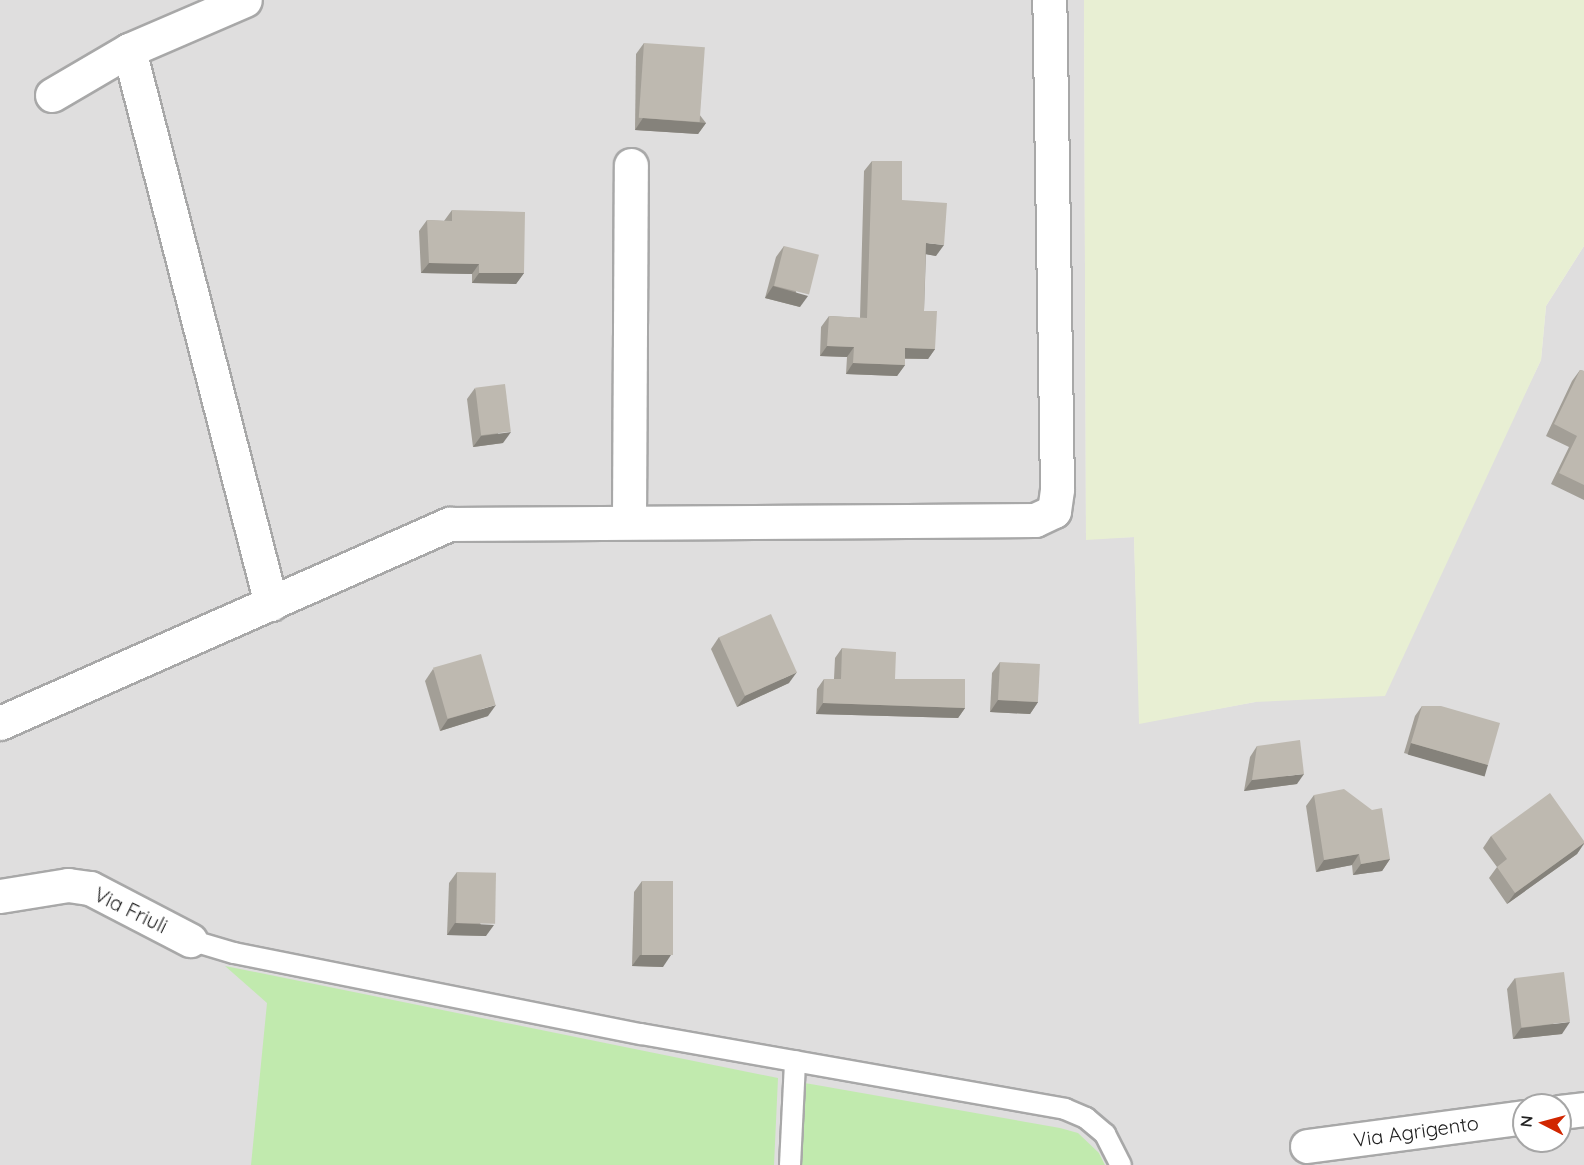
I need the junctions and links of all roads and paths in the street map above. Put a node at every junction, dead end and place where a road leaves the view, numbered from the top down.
1 (245, 0) edge
2 (1049, 0) edge
3 (129, 50) junction
4 (52, 95) dead end
5 (631, 165) dead end
6 (629, 521) junction
7 (271, 604) junction
8 (0, 723) edge
9 (0, 896) edge
10 (190, 940) joint
11 (795, 1061) junction
12 (1512, 1119) edge
13 (1307, 1146) dead end
14 (790, 1165) edge
15 (1121, 1165) edge

1 - 3 street
2 - 6 street
3 - 4 street
3 - 7 street
5 - 6 street
6 - 7 street
7 - 8 street
9 - 10 street, Via Friuli
10 - 11 lane
11 - 14 lane
11 - 15 lane
12 - 13 street, Via Agrigento

